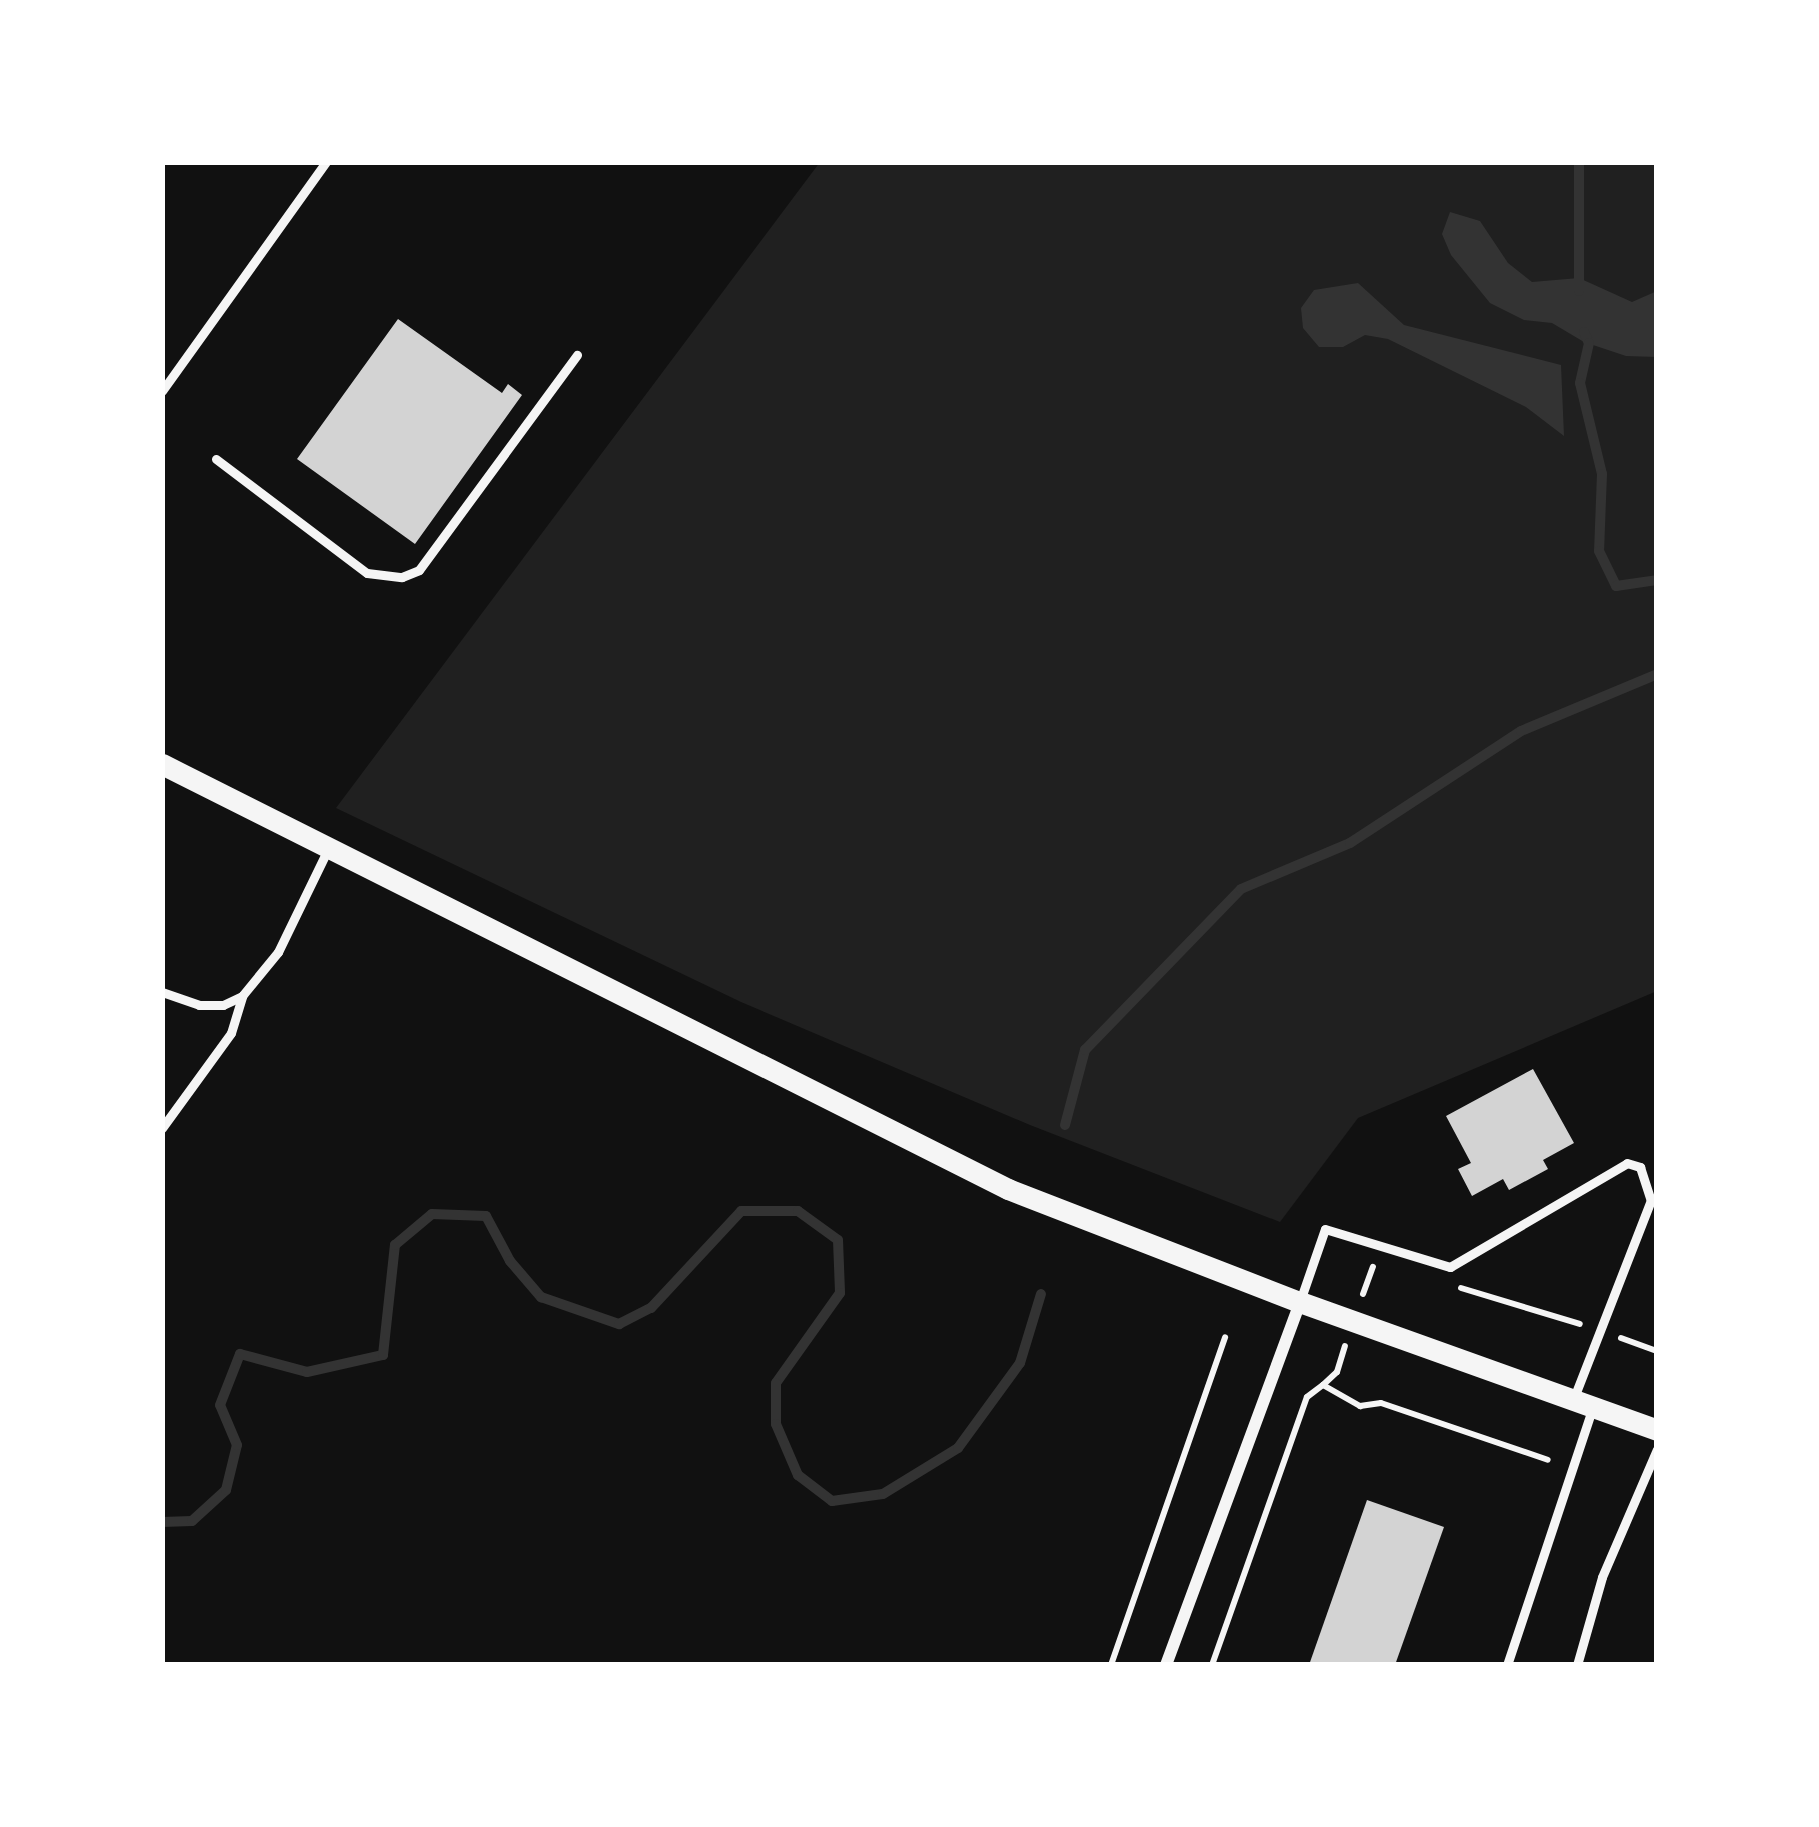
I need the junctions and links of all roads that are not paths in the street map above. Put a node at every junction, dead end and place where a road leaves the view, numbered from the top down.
1 (326, 162) edge
2 (577, 355) dead end
3 (162, 391) edge
4 (216, 459) dead end
5 (162, 764) edge
6 (329, 847) junction
7 (162, 992) edge
8 (242, 996) junction
9 (162, 1128) edge
10 (1300, 1302) junction
11 (1583, 1404) junction
12 (1657, 1430) edge
13 (1657, 1450) edge
14 (1166, 1665) edge
15 (1507, 1665) edge
16 (1577, 1665) edge

1 - 3 lane
2 - 4 lane
5 - 6 street
6 - 8 lane
6 - 10 street
7 - 8 lane
8 - 9 lane
10 - 11 street
10 - 11 lane
10 - 14 street
11 - 12 street
11 - 15 lane
13 - 16 lane

